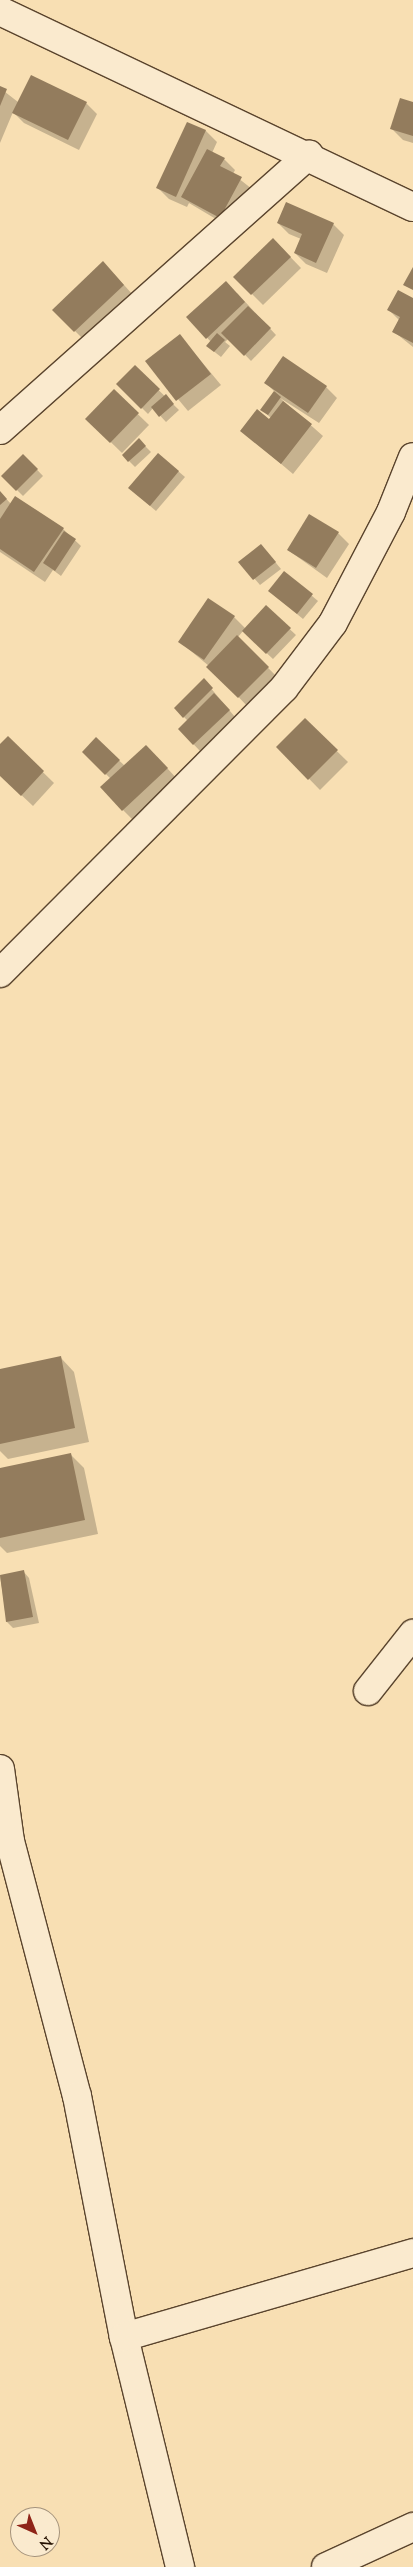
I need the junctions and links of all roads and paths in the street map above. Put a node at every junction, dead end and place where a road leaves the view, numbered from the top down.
1 (0, 11) edge
2 (309, 155) junction
3 (413, 207) edge
4 (0, 430) edge
5 (413, 457) edge
6 (0, 973) edge
7 (413, 1634) edge
8 (368, 1691) dead end
9 (0, 1769) edge
10 (5, 1835) edge
11 (413, 2253) edge
12 (124, 2337) junction
13 (413, 2527) edge
14 (180, 2567) edge
15 (326, 2567) edge

1 - 2 street
2 - 3 street
2 - 4 street
5 - 6 street
7 - 8 street
9 - 10 street
10 - 12 street
11 - 12 street
12 - 14 street
13 - 15 street

